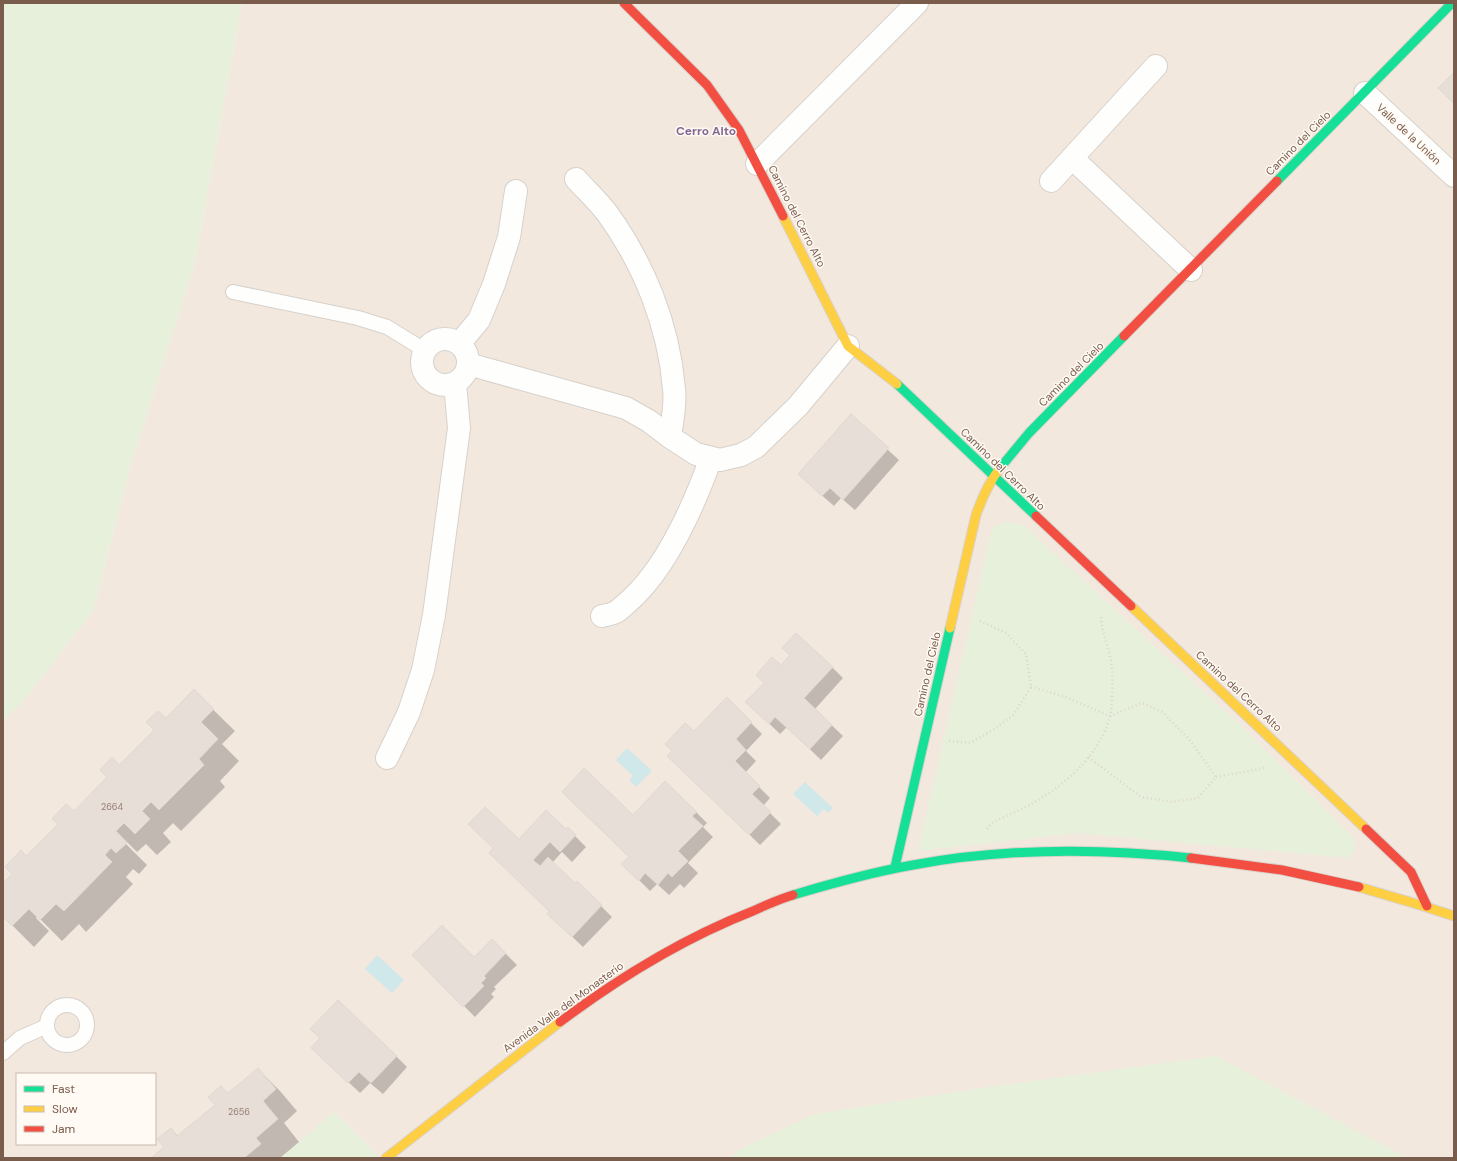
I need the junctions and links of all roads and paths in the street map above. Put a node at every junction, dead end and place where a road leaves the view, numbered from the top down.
1 (624, 3) edge
2 (917, 3) edge
3 (1452, 3) edge
4 (1156, 66) dead end
5 (1365, 93) junction
6 (1072, 158) junction
7 (757, 164) junction
8 (1454, 176) edge
9 (576, 179) dead end
10 (1051, 181) dead end
11 (516, 191) dead end
12 (1191, 270) junction
13 (233, 292) dead end
14 (459, 344) junction
15 (848, 346) junction
16 (426, 351) junction
17 (468, 364) junction
18 (455, 383) junction
19 (670, 437) junction
20 (711, 458) junction
21 (993, 477) junction
22 (1102, 579) junction
23 (954, 608) junction
24 (602, 616) dead end
25 (1031, 687) junction
26 (1110, 716) junction
27 (924, 740) junction
28 (1088, 757) junction
29 (387, 758) dead end
30 (1297, 763) junction
31 (1216, 777) junction
32 (968, 856) junction
33 (895, 867) junction
34 (1427, 906) junction
35 (1454, 916) edge
36 (47, 1026) dead end
37 (3, 1053) edge
38 (386, 1158) edge

1 - 7 street, Camino del Cerro Alto
2 - 7 street
3 - 5 street, Camino del Cielo
4 - 6 street
5 - 8 street, Valle de la Unión
5 - 12 street, Camino del Cielo
6 - 10 street
6 - 12 street
7 - 15 street, Camino del Cerro Alto
9 - 19 street
11 - 14 street
12 - 21 street, Camino del Cielo
13 - 16 lane
14 - 16 street
14 - 17 street
15 - 20 street
15 - 21 street, Camino del Cerro Alto
16 - 18 street
17 - 18 street
17 - 19 street
18 - 29 street
19 - 20 street
20 - 24 street
21 - 22 street, Camino del Cerro Alto
21 - 23 street, Camino del Cielo
22 - 26 path
22 - 30 street, Camino del Cerro Alto
23 - 25 path
23 - 27 street, Camino del Cielo
25 - 26 path
25 - 27 path
26 - 28 path
26 - 31 path
27 - 33 street, Camino del Cielo
28 - 31 path
28 - 32 path
30 - 31 path
30 - 34 street, Camino del Cerro Alto
32 - 33 street, Avenida Valle del Monasterio
32 - 34 street, Avenida Valle del Monasterio
33 - 38 street, Avenida Valle del Monasterio
34 - 35 street, Avenida Valle del Monasterio
36 - 37 lane

